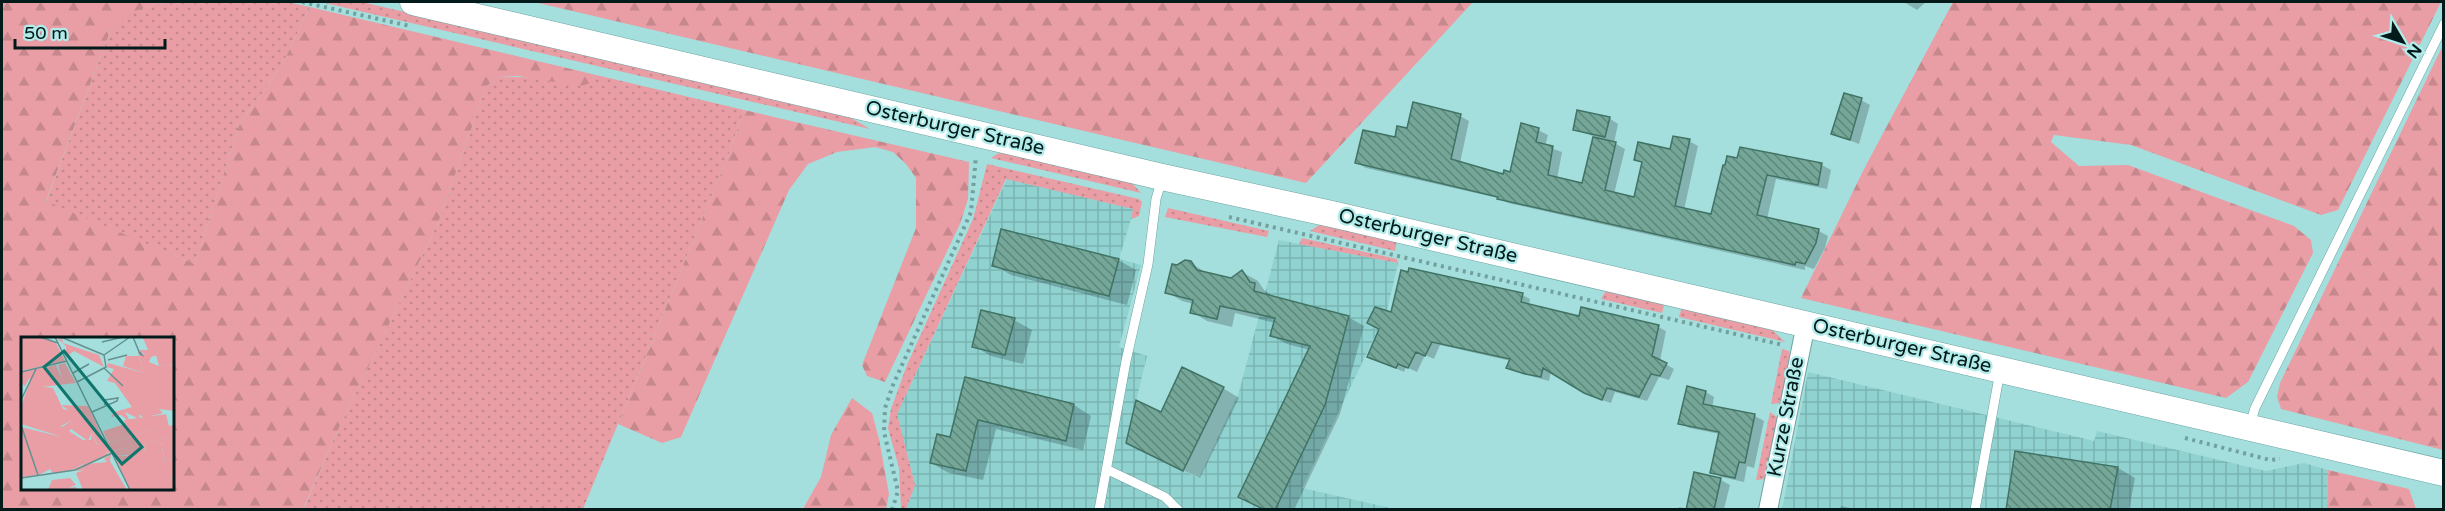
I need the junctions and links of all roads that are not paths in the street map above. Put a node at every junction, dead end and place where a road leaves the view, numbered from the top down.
1 (413, 2) edge
2 (2444, 24) edge
3 (1162, 177) junction
4 (1803, 336) junction
5 (2001, 369) junction
6 (2249, 428) junction
7 (1108, 470) junction
8 (2444, 473) edge
9 (1099, 510) edge
10 (1178, 510) edge
11 (1768, 510) edge
12 (1975, 510) edge

1 - 3 street, Osterburger Straße
2 - 6 lane
3 - 4 street, Osterburger Straße
3 - 7 lane
4 - 5 street, Osterburger Straße
4 - 11 street, Kurze Straße
5 - 6 street, Osterburger Straße
5 - 12 lane
6 - 8 street, Osterburger Straße
7 - 9 lane
7 - 10 lane

